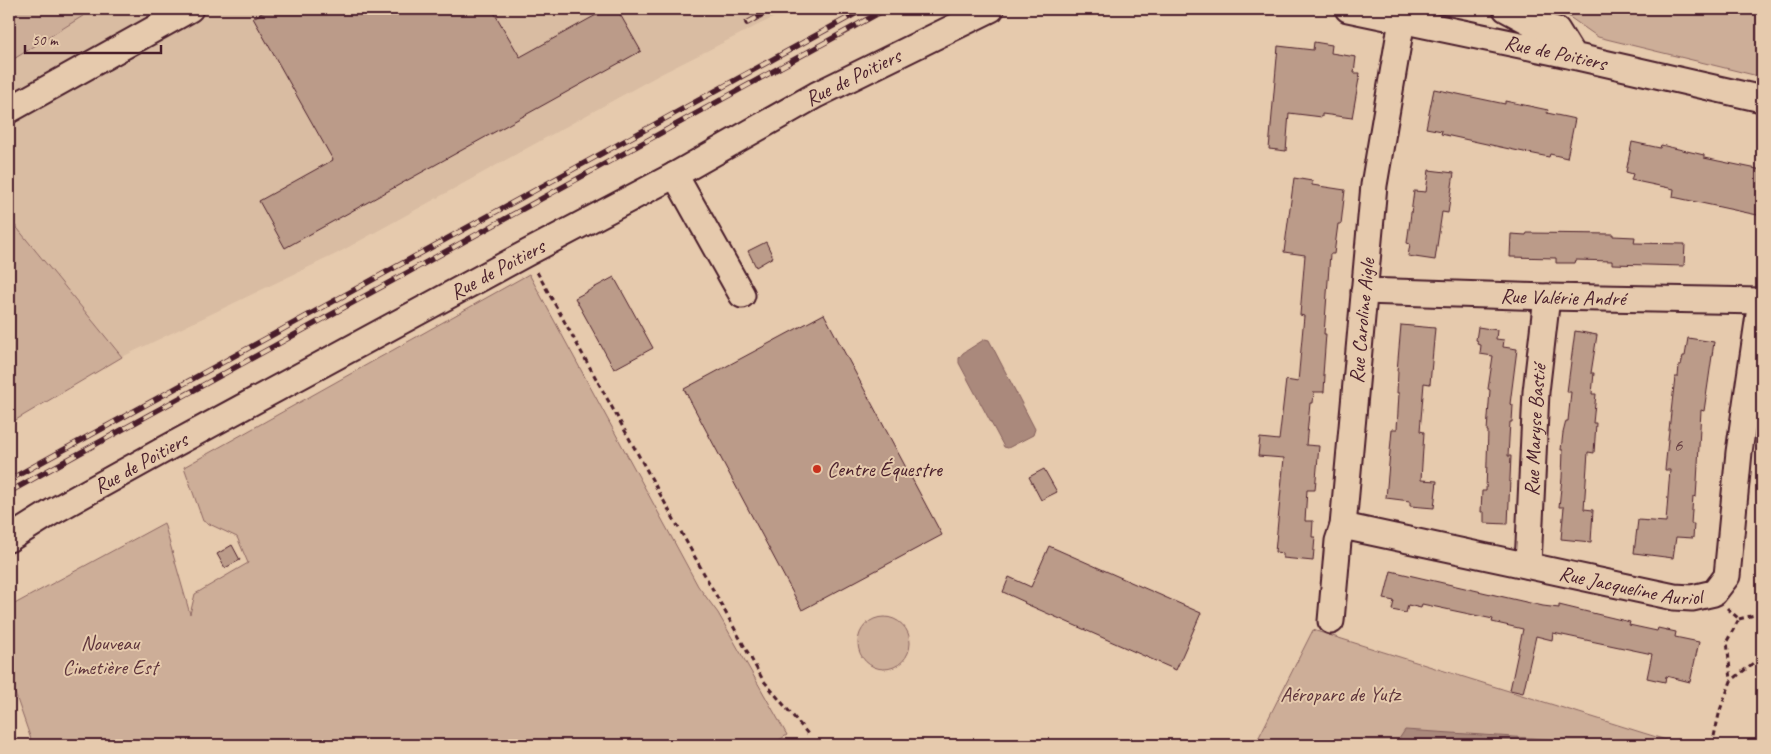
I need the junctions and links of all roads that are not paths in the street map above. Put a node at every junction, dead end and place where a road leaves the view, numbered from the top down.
1 (190, 9) edge
2 (991, 9) edge
3 (1348, 9) edge
4 (1506, 9) edge
5 (1402, 20) junction
6 (1573, 56) junction
7 (1762, 99) edge
8 (9, 110) edge
9 (676, 175) junction
10 (1364, 291) junction
11 (742, 295) dead end
12 (1547, 297) junction
13 (1762, 301) edge
14 (1344, 526) junction
15 (9, 539) edge
16 (1528, 565) junction
17 (1331, 621) dead end

1 - 8 street
2 - 9 street, Rue de Poitiers
3 - 5 street, Rue de Poitiers
4 - 6 street
5 - 6 street, Rue de Poitiers
5 - 10 street, Rue Caroline Aigle
6 - 7 street, Rue de Poitiers
9 - 11 street
9 - 15 street, Rue de Poitiers
10 - 12 street, Rue Valérie André
10 - 14 street, Rue Caroline Aigle
12 - 13 street, Rue Valérie André
12 - 16 street, Rue Maryse Bastié
13 - 16 street, Rue Jacqueline Auriol
14 - 16 street, Rue Jacqueline Auriol
14 - 17 street, Rue Caroline Aigle

